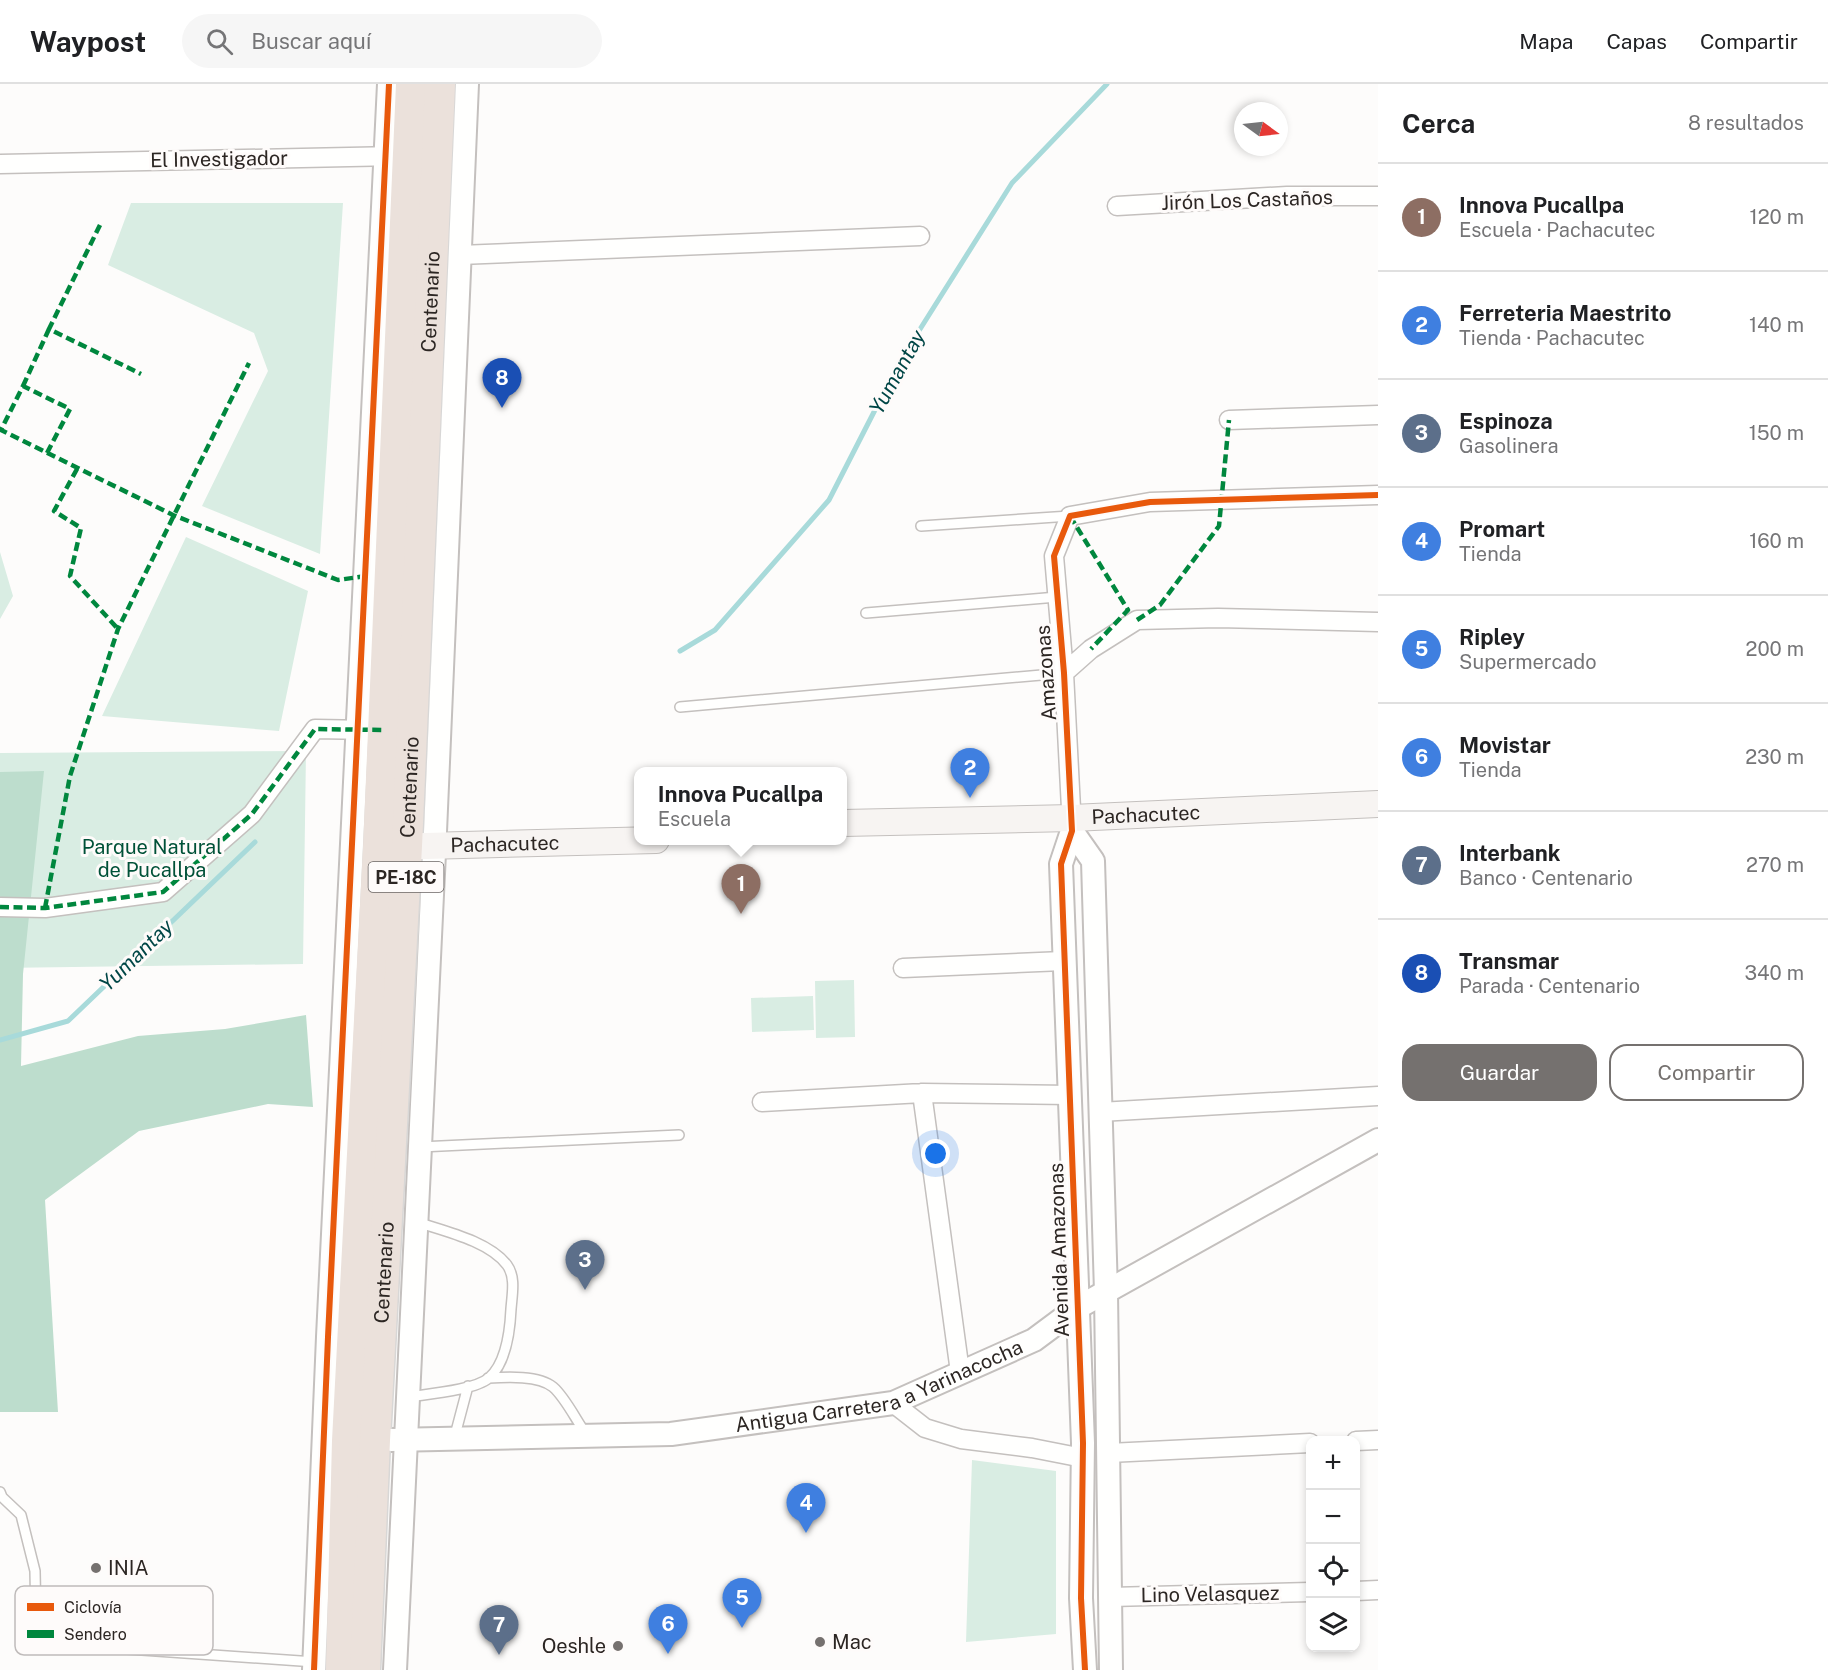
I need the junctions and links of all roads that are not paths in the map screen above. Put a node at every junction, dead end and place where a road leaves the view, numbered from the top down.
1 (389, 84) edge
2 (411, 84) edge
3 (441, 84) edge
4 (467, 84) edge
5 (397, 156) junction
6 (437, 157) junction
7 (0, 164) edge
8 (1378, 196) edge
9 (1117, 206) dead end
10 (920, 236) dead end
11 (460, 255) junction
12 (1378, 415) edge
13 (1229, 420) dead end
14 (1378, 495) edge
15 (1070, 516) junction
16 (921, 525) dead end
17 (1057, 597) junction
18 (866, 613) dead end
19 (1378, 622) edge
20 (1064, 673) junction
21 (680, 706) dead end
22 (371, 730) junction
23 (1378, 804) edge
24 (1378, 817) edge
25 (847, 823) edge
26 (1072, 824) junction
27 (634, 827) edge
28 (847, 836) edge
29 (634, 840) edge
30 (399, 841) junction
31 (0, 907) edge
32 (1063, 962) junction
33 (903, 968) dead end
34 (922, 1093) junction
35 (1070, 1095) junction
36 (1378, 1096) edge
37 (762, 1102) dead end
38 (1100, 1112) junction
39 (678, 1135) dead end
40 (1378, 1140) edge
41 (420, 1147) junction
42 (417, 1222) junction
43 (1106, 1292) junction
44 (1077, 1308) junction
45 (960, 1372) junction
46 (488, 1378) junction
47 (468, 1386) junction
48 (407, 1398) junction
49 (893, 1403) junction
50 (587, 1436) junction
51 (454, 1438) junction
52 (406, 1440) junction
53 (1378, 1440) edge
54 (348, 1441) junction
55 (1360, 1441) edge
56 (1306, 1443) edge
57 (1109, 1453) junction
58 (1083, 1458) junction
59 (0, 1492) edge
60 (35, 1586) edge
61 (1378, 1590) edge
62 (1360, 1591) edge
63 (1306, 1592) edge
64 (1110, 1597) junction
65 (195, 1655) edge
66 (333, 1666) edge
67 (395, 1670) edge
68 (1085, 1670) edge
69 (1111, 1670) edge

1 - 5 street
2 - 5 highway, Centenario / PE-18C
3 - 6 highway, Centenario / PE-18C
4 - 11 street
5 - 6 street, El Investigador
5 - 7 street, El Investigador
5 - 22 highway, Centenario / PE-18C
6 - 30 highway, Centenario / PE-18C
8 - 9 street, Jirón Los Castaños
10 - 11 street
11 - 30 street
12 - 13 street
14 - 15 street
15 - 16 lane
15 - 17 street, Amazonas
17 - 18 lane
17 - 20 street, Amazonas
19 - 20 street
20 - 21 lane
20 - 26 street, Amazonas
22 - 30 highway, Centenario / PE-18C
22 - 31 street
23 - 26 main road, Pachacutec
24 - 26 main road, Pachacutec
25 - 26 main road, Pachacutec
26 - 28 main road, Pachacutec
26 - 32 street, Avenida Amazonas
26 - 38 street
27 - 30 main road, Pachacutec
29 - 30 main road, Pachacutec
30 - 41 street
30 - 54 highway, Centenario / PE-18C
30 - 54 street
32 - 33 street
32 - 35 street, Avenida Amazonas
34 - 35 street
34 - 37 street
34 - 45 street
35 - 44 street, Avenida Amazonas
36 - 38 street
38 - 43 street
39 - 41 lane
40 - 43 street, Antigua Carretera a Yarinacocha
41 - 42 street
42 - 46 lane
42 - 48 street
43 - 44 street, Antigua Carretera a Yarinacocha
43 - 57 street
44 - 45 street, Antigua Carretera a Yarinacocha
44 - 58 street, Avenida Amazonas
45 - 49 street, Antigua Carretera a Yarinacocha
46 - 47 lane
46 - 50 lane
47 - 48 lane
47 - 51 lane
48 - 52 street
49 - 50 street, Antigua Carretera a Yarinacocha
49 - 58 street
50 - 51 street, Antigua Carretera a Yarinacocha
51 - 52 street, Antigua Carretera a Yarinacocha
52 - 54 street, Antigua Carretera a Yarinacocha
52 - 67 street
53 - 55 street
54 - 66 highway, Centenario / PE-18C
54 - 66 street
56 - 57 street
57 - 64 street
58 - 68 street, Avenida Amazonas
59 - 60 lane
61 - 62 street
63 - 64 street, Lino Velasquez
64 - 69 street
65 - 66 lane

